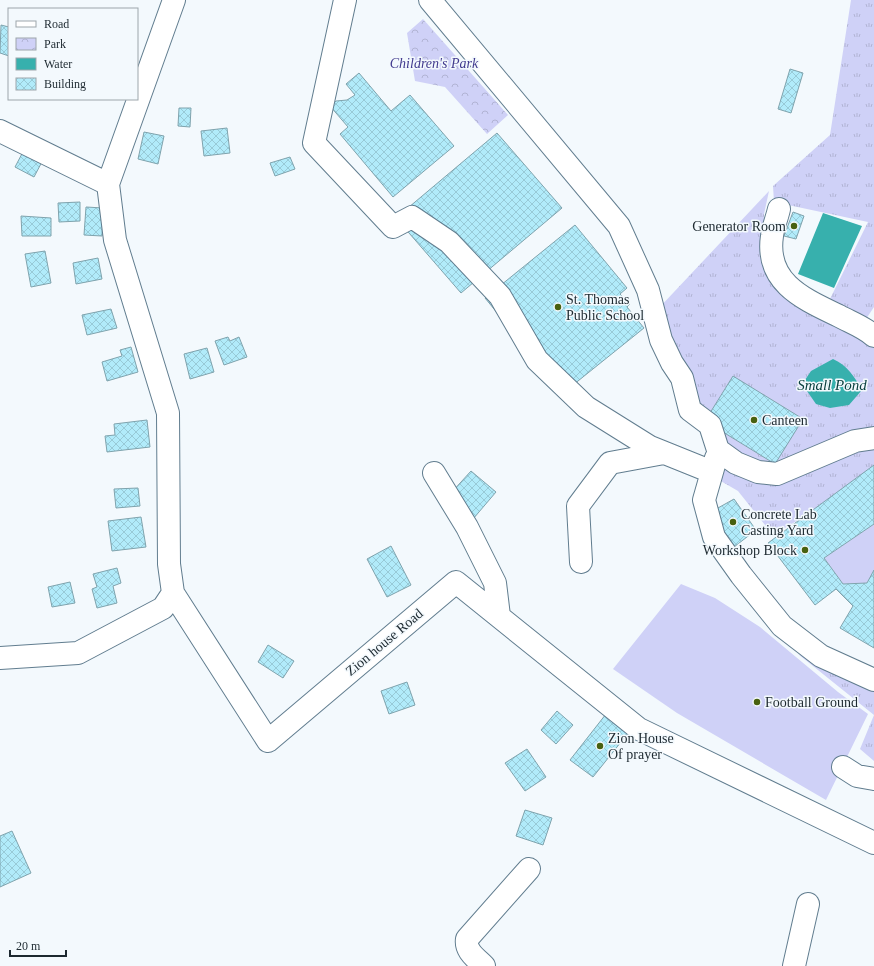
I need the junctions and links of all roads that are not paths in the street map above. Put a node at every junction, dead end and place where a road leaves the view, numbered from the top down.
1 (174, 0) edge
2 (345, 0) edge
3 (430, 0) edge
4 (138, 97) edge
5 (137, 100) edge
6 (0, 131) edge
7 (108, 184) junction
8 (779, 209) dead end
9 (874, 336) edge
10 (874, 438) edge
11 (718, 450) junction
12 (664, 453) junction
13 (712, 472) junction
14 (434, 473) dead end
15 (581, 562) dead end
16 (173, 592) junction
17 (499, 616) junction
18 (0, 658) edge
19 (874, 680) edge
20 (843, 767) dead end
21 (874, 779) edge
22 (874, 843) edge
23 (529, 869) dead end
24 (808, 904) dead end
25 (484, 966) edge
26 (794, 966) edge

1 - 4 street
2 - 12 street
3 - 11 street
5 - 7 street
6 - 7 street
7 - 16 street
8 - 9 street
10 - 11 street
11 - 13 street
12 - 13 street
12 - 15 street
13 - 19 street
14 - 17 street
16 - 17 street, Zion house Road
16 - 18 street
17 - 22 street, Zion house Road
20 - 21 street
23 - 25 street
24 - 26 street

